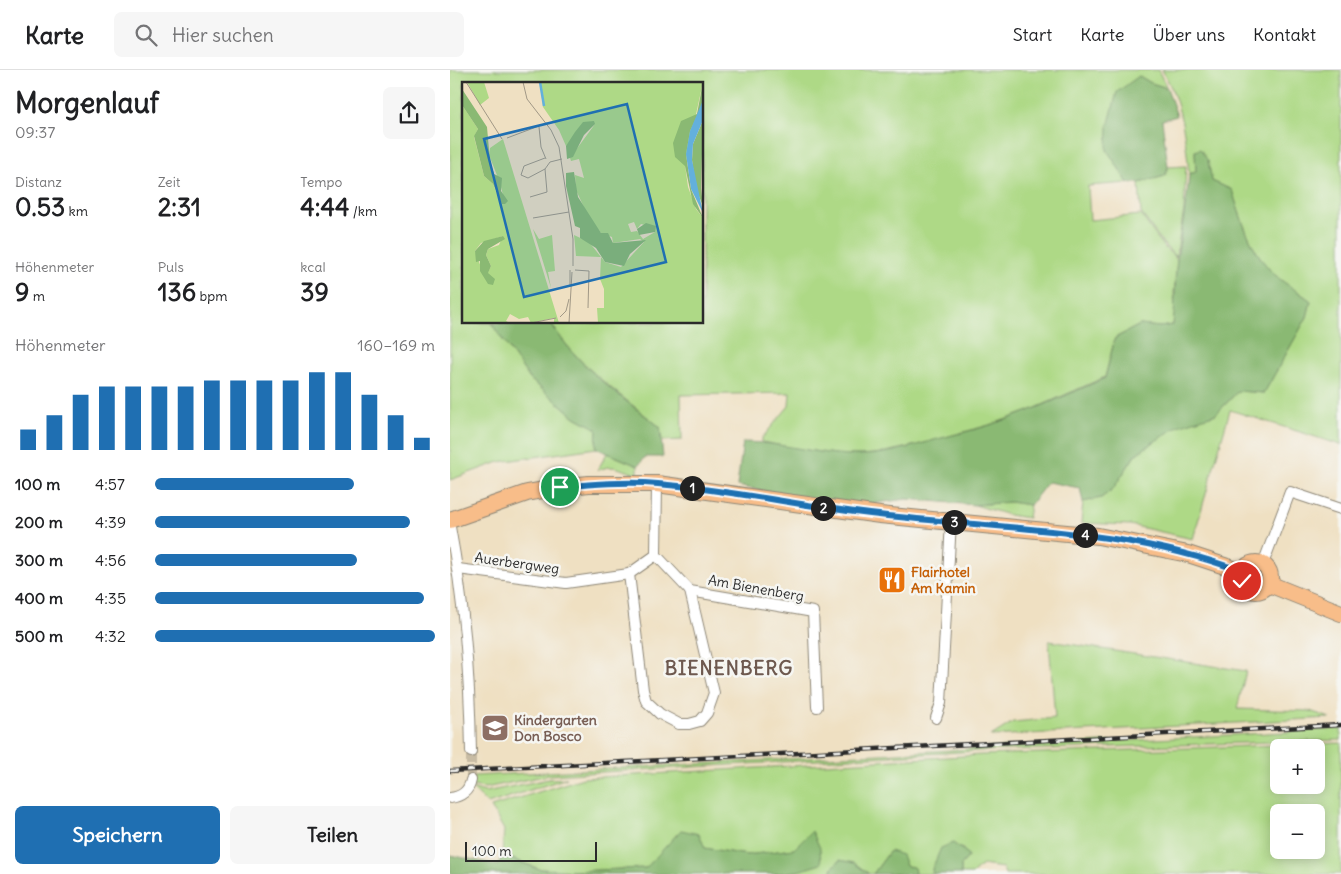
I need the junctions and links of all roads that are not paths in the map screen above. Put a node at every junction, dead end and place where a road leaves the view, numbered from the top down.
1 (657, 484) junction
2 (1341, 509) edge
3 (450, 520) edge
4 (951, 522) junction
5 (450, 527) edge
6 (656, 555) junction
7 (1263, 564) junction
8 (458, 569) junction
9 (1243, 572) junction
10 (628, 574) junction
11 (1269, 584) junction
12 (690, 591) junction
13 (1341, 613) edge
14 (817, 707) dead end
15 (936, 718) dead end
16 (471, 752) tunnel mouth
17 (471, 780) tunnel mouth
18 (450, 798) edge

1 - 3 main road
1 - 4 main road
1 - 6 street
2 - 7 street
4 - 9 main road
4 - 15 street
5 - 8 street
6 - 10 street, Auerbergweg
6 - 12 street, Am Bienenberg
7 - 9 main road
7 - 11 main road
8 - 10 street, Auerbergweg
8 - 16 street
9 - 11 main road
10 - 12 street
11 - 13 main road
12 - 14 street, Am Bienenberg
17 - 18 street

